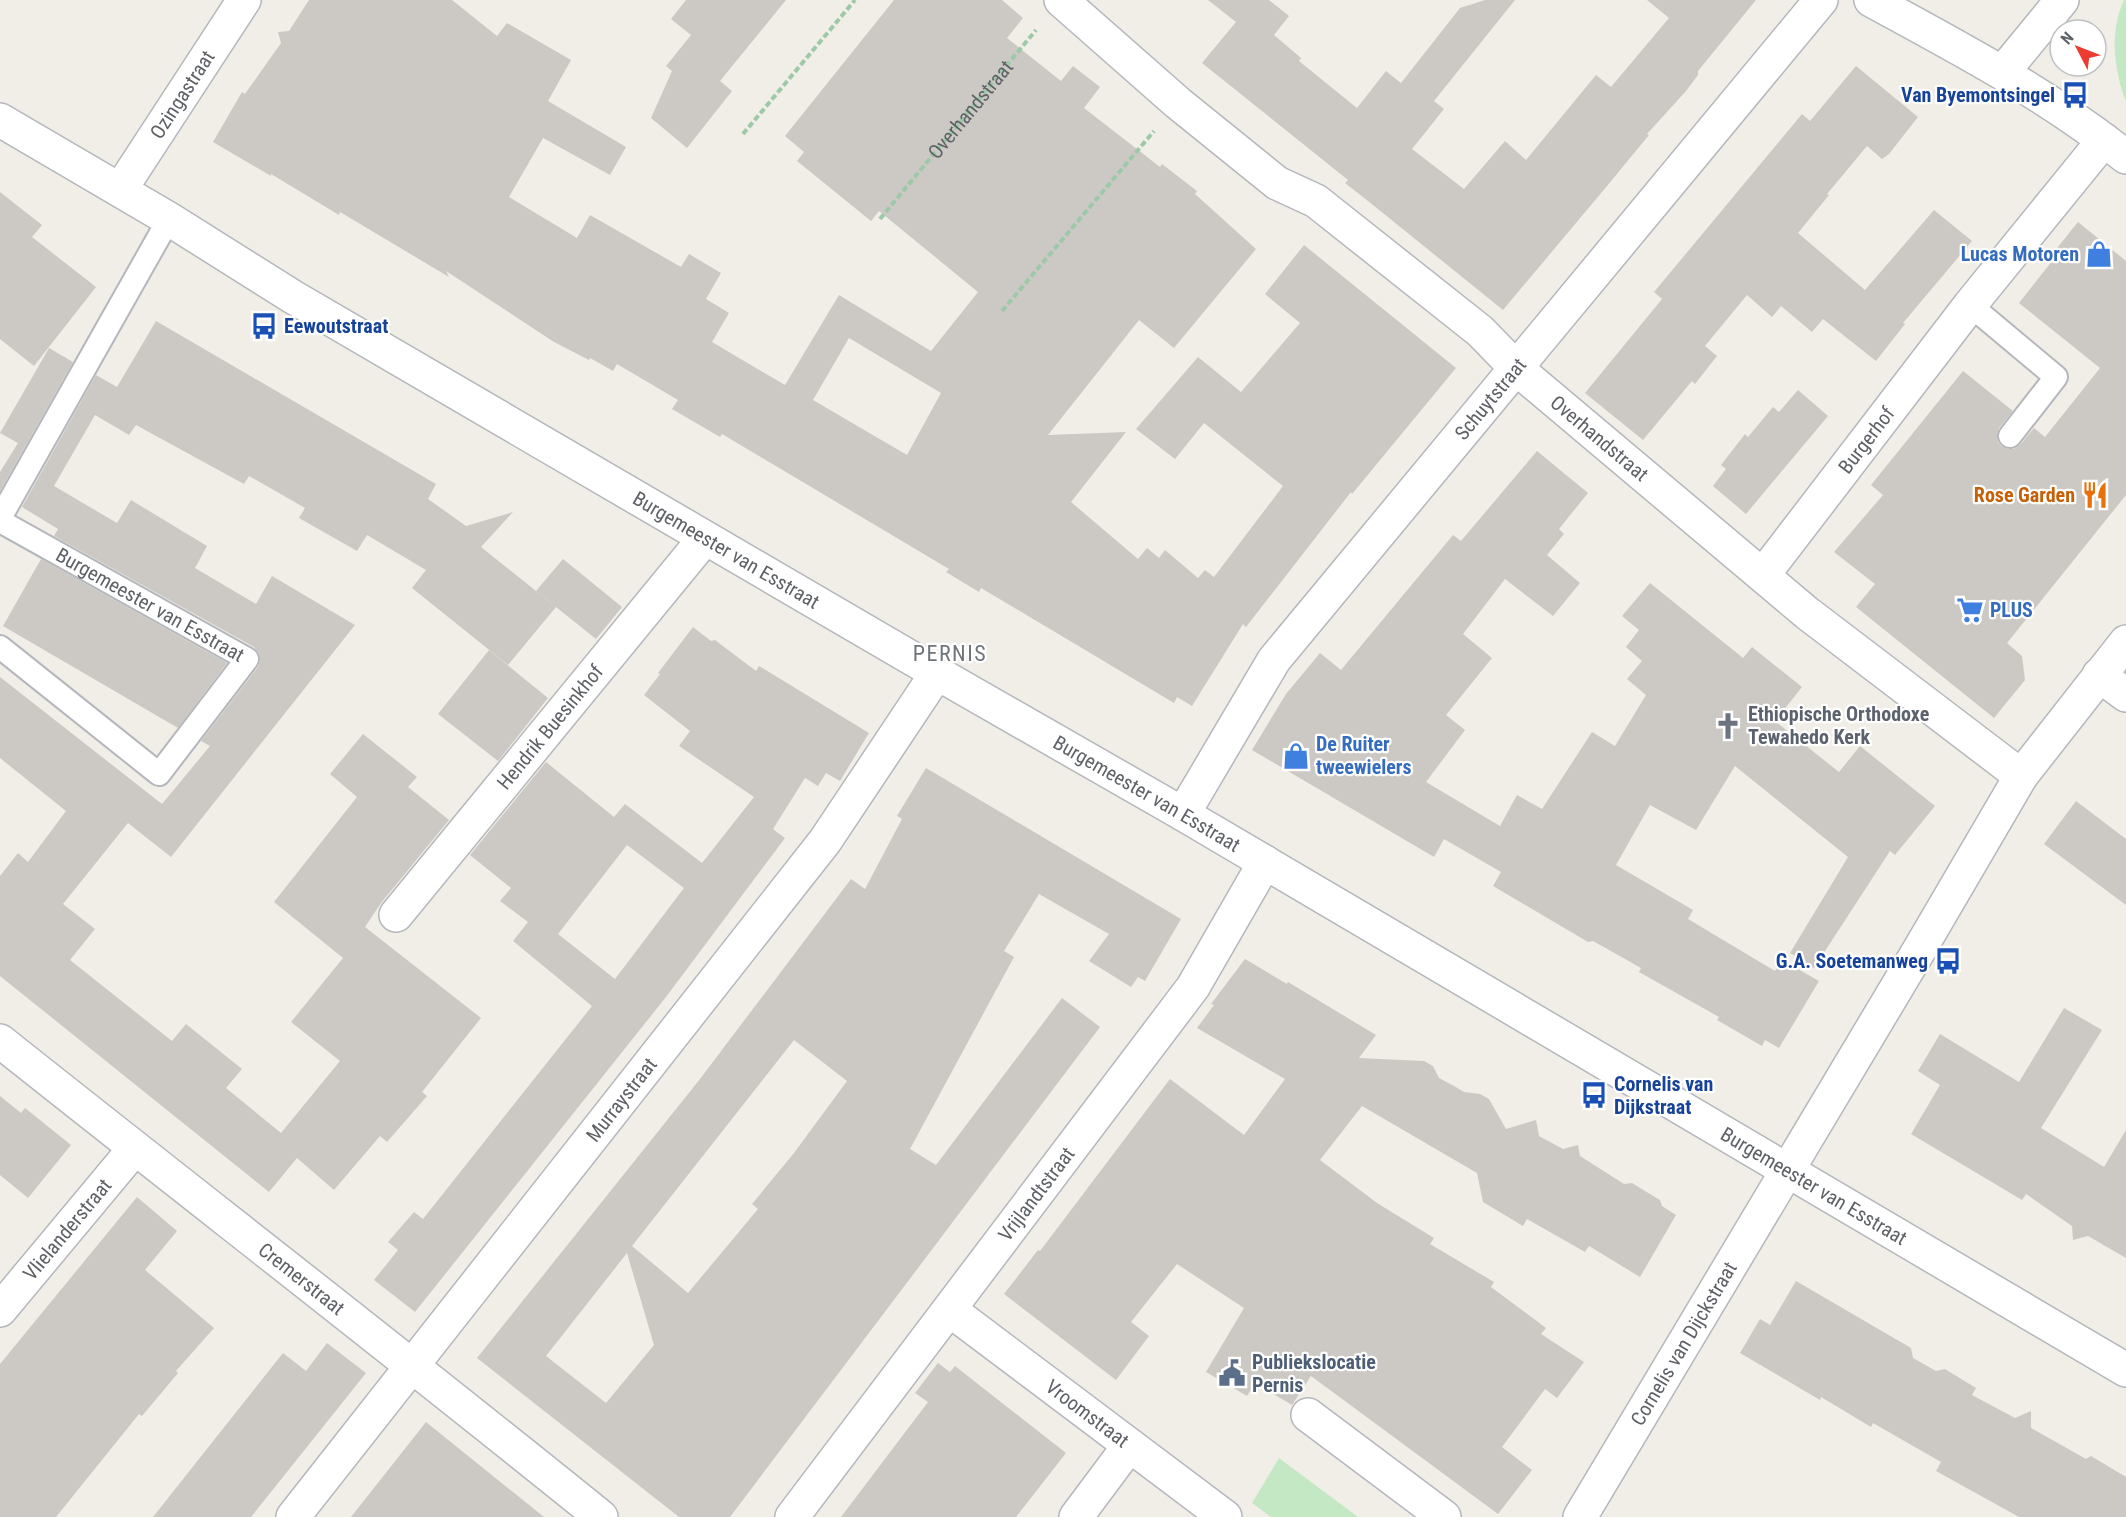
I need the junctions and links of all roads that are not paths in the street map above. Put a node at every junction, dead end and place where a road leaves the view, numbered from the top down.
1 (244, 0) edge
2 (1061, 0) edge
3 (1821, 0) edge
4 (1871, 0) edge
5 (2062, 0) edge
6 (2003, 72) junction
7 (0, 120) edge
8 (2115, 148) edge
9 (120, 190) junction
10 (169, 219) junction
11 (1970, 305) junction
12 (1516, 368) junction
13 (2010, 436) dead end
14 (2, 512) edge
15 (705, 538) junction
16 (1763, 575) junction
17 (2126, 642) edge
18 (0, 647) edge
19 (938, 673) junction
20 (2099, 675) junction
21 (2126, 695) edge
22 (2021, 776) junction
23 (1183, 814) junction
24 (1265, 862) junction
25 (396, 915) dead end
26 (0, 1041) edge
27 (135, 1148) junction
28 (1788, 1169) junction
29 (0, 1310) edge
30 (950, 1310) junction
31 (413, 1365) junction
32 (2126, 1370) edge
33 (1308, 1415) dead end
34 (1129, 1446) junction
35 (293, 1517) edge
36 (601, 1517) edge
37 (792, 1517) edge
38 (1076, 1517) edge
39 (1225, 1517) edge
40 (1444, 1517) edge
41 (1580, 1517) edge

1 - 9 street, Ozingastraat
2 - 12 street, Overhandstraat
3 - 12 street, Schuytstraat
4 - 6 street
5 - 6 street
6 - 8 street
7 - 9 street, Burgemeester van Esstraat
8 - 11 street, Burgerhof
9 - 10 street, Burgemeester van Esstraat
10 - 14 lane, Burgemeester van Esstraat
10 - 15 street, Burgemeester van Esstraat
11 - 13 lane
11 - 16 street, Burgerhof
12 - 16 street, Overhandstraat
12 - 23 street, Schuytstraat
14 - 18 lane, Burgemeester van Esstraat
15 - 19 street, Burgemeester van Esstraat
15 - 25 street, Hendrik Buesinkhof
16 - 22 street, Overhandstraat
17 - 20 street
19 - 23 street, Burgemeester van Esstraat
19 - 31 street, Murraystraat
20 - 21 street
20 - 22 street
22 - 28 street
23 - 24 street, Burgemeester van Esstraat
24 - 28 street, Burgemeester van Esstraat
24 - 30 street, Vrijlandtstraat
26 - 27 street, Cremerstraat
27 - 29 street, Vlielanderstraat
27 - 31 street, Cremerstraat
28 - 32 street, Burgemeester van Esstraat
28 - 41 street, Cornelis van Dijckstraat
30 - 34 street, Vroomstraat
30 - 37 street, Vrijlandtstraat
31 - 35 street, Murraystraat
31 - 36 street, Cremerstraat
33 - 40 street
34 - 38 street
34 - 39 street, Vroomstraat

